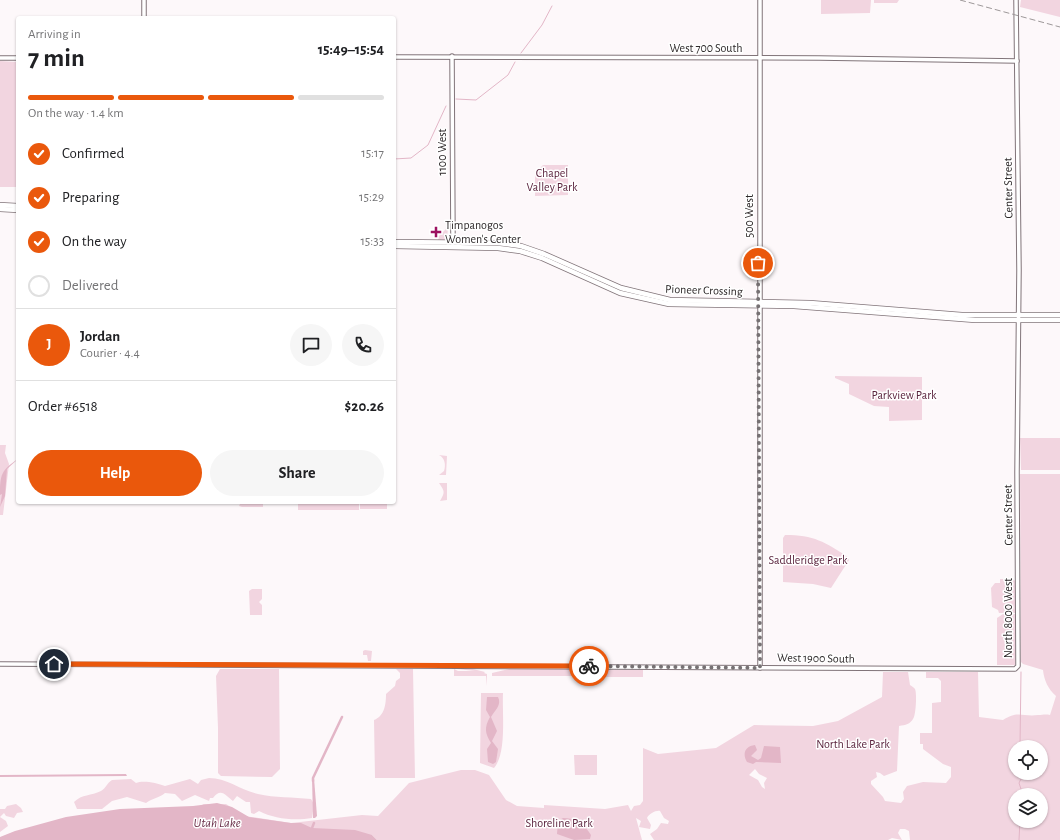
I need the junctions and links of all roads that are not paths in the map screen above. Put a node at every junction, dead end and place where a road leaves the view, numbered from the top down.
1 (144, 0) edge
2 (760, 0) edge
3 (1017, 0) edge
4 (144, 16) edge
5 (452, 56) junction
6 (396, 57) edge
7 (0, 58) edge
8 (16, 58) edge
9 (759, 58) junction
10 (1017, 61) junction
11 (0, 205) edge
12 (16, 206) edge
13 (0, 209) edge
14 (16, 210) edge
15 (396, 242) edge
16 (396, 246) edge
17 (445, 246) junction
18 (453, 246) junction
19 (759, 303) junction
20 (1060, 315) edge
21 (1019, 318) junction
22 (1060, 320) edge
23 (1018, 565) joint
24 (0, 664) edge
25 (760, 668) junction
26 (1015, 669) joint

1 - 4 street
2 - 9 street
3 - 10 street, Center Street
5 - 6 street, West 700 South
5 - 9 street, West 700 South
5 - 18 street, 1100 West
7 - 8 street
9 - 10 street, West 700 South
9 - 19 street, 500 West
10 - 21 street, Center Street
11 - 12 highway
13 - 14 highway
15 - 17 highway
16 - 17 highway
17 - 18 highway, Pioneer Crossing
18 - 19 highway, Pioneer Crossing
19 - 21 highway, Pioneer Crossing
19 - 25 street, 500 West
20 - 21 highway
21 - 22 highway
21 - 23 street, Center Street
23 - 26 street, North 8000 West
24 - 25 street, West 1900 South
25 - 26 street, West 1900 South

